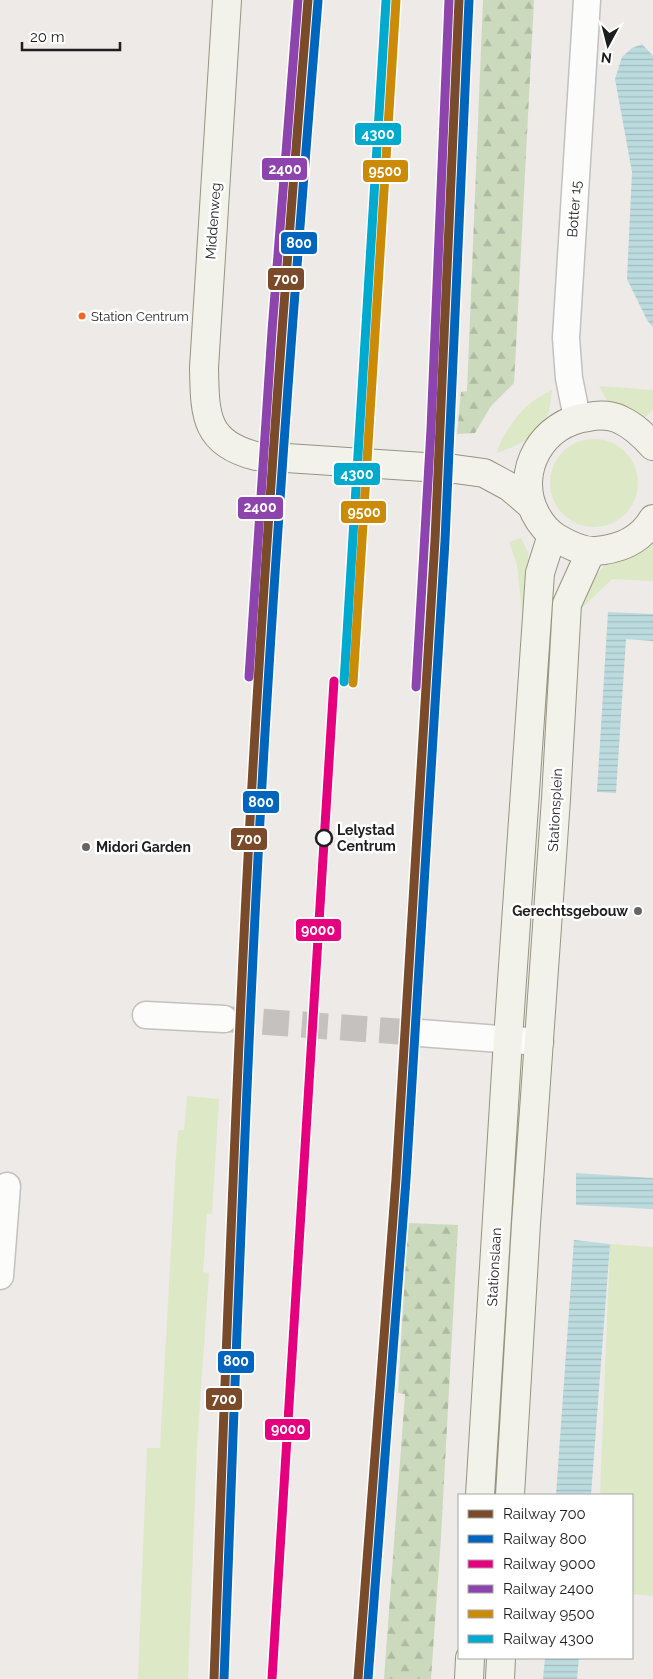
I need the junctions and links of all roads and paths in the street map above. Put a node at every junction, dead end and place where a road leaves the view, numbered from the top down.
1 (227, 0) edge
2 (587, 0) edge
3 (577, 418) junction
4 (653, 446) edge
5 (534, 455) junction
6 (484, 473) junction
7 (531, 505) junction
8 (653, 519) edge
9 (552, 535) junction
10 (591, 551) junction
11 (146, 1015) dead end
12 (224, 1019) tunnel mouth
13 (420, 1033) tunnel mouth
14 (508, 1039) junction
15 (540, 1042) junction
16 (7, 1186) dead end
17 (0, 1276) edge
18 (480, 1494) edge
19 (510, 1494) edge
20 (470, 1659) edge
21 (501, 1659) edge
22 (469, 1679) edge
23 (500, 1679) edge

1 - 6 main road, Middenweg
2 - 3 street, Botter 15
3 - 4 main road
3 - 5 main road
5 - 6 main road
5 - 7 main road
6 - 7 main road
7 - 9 main road
8 - 10 main road
9 - 10 main road
9 - 14 main road
10 - 15 main road, Stationsplein
11 - 12 street
13 - 14 street
14 - 15 street
14 - 18 main road, Stationslaan
15 - 19 main road
16 - 17 street
20 - 22 main road
21 - 23 main road

